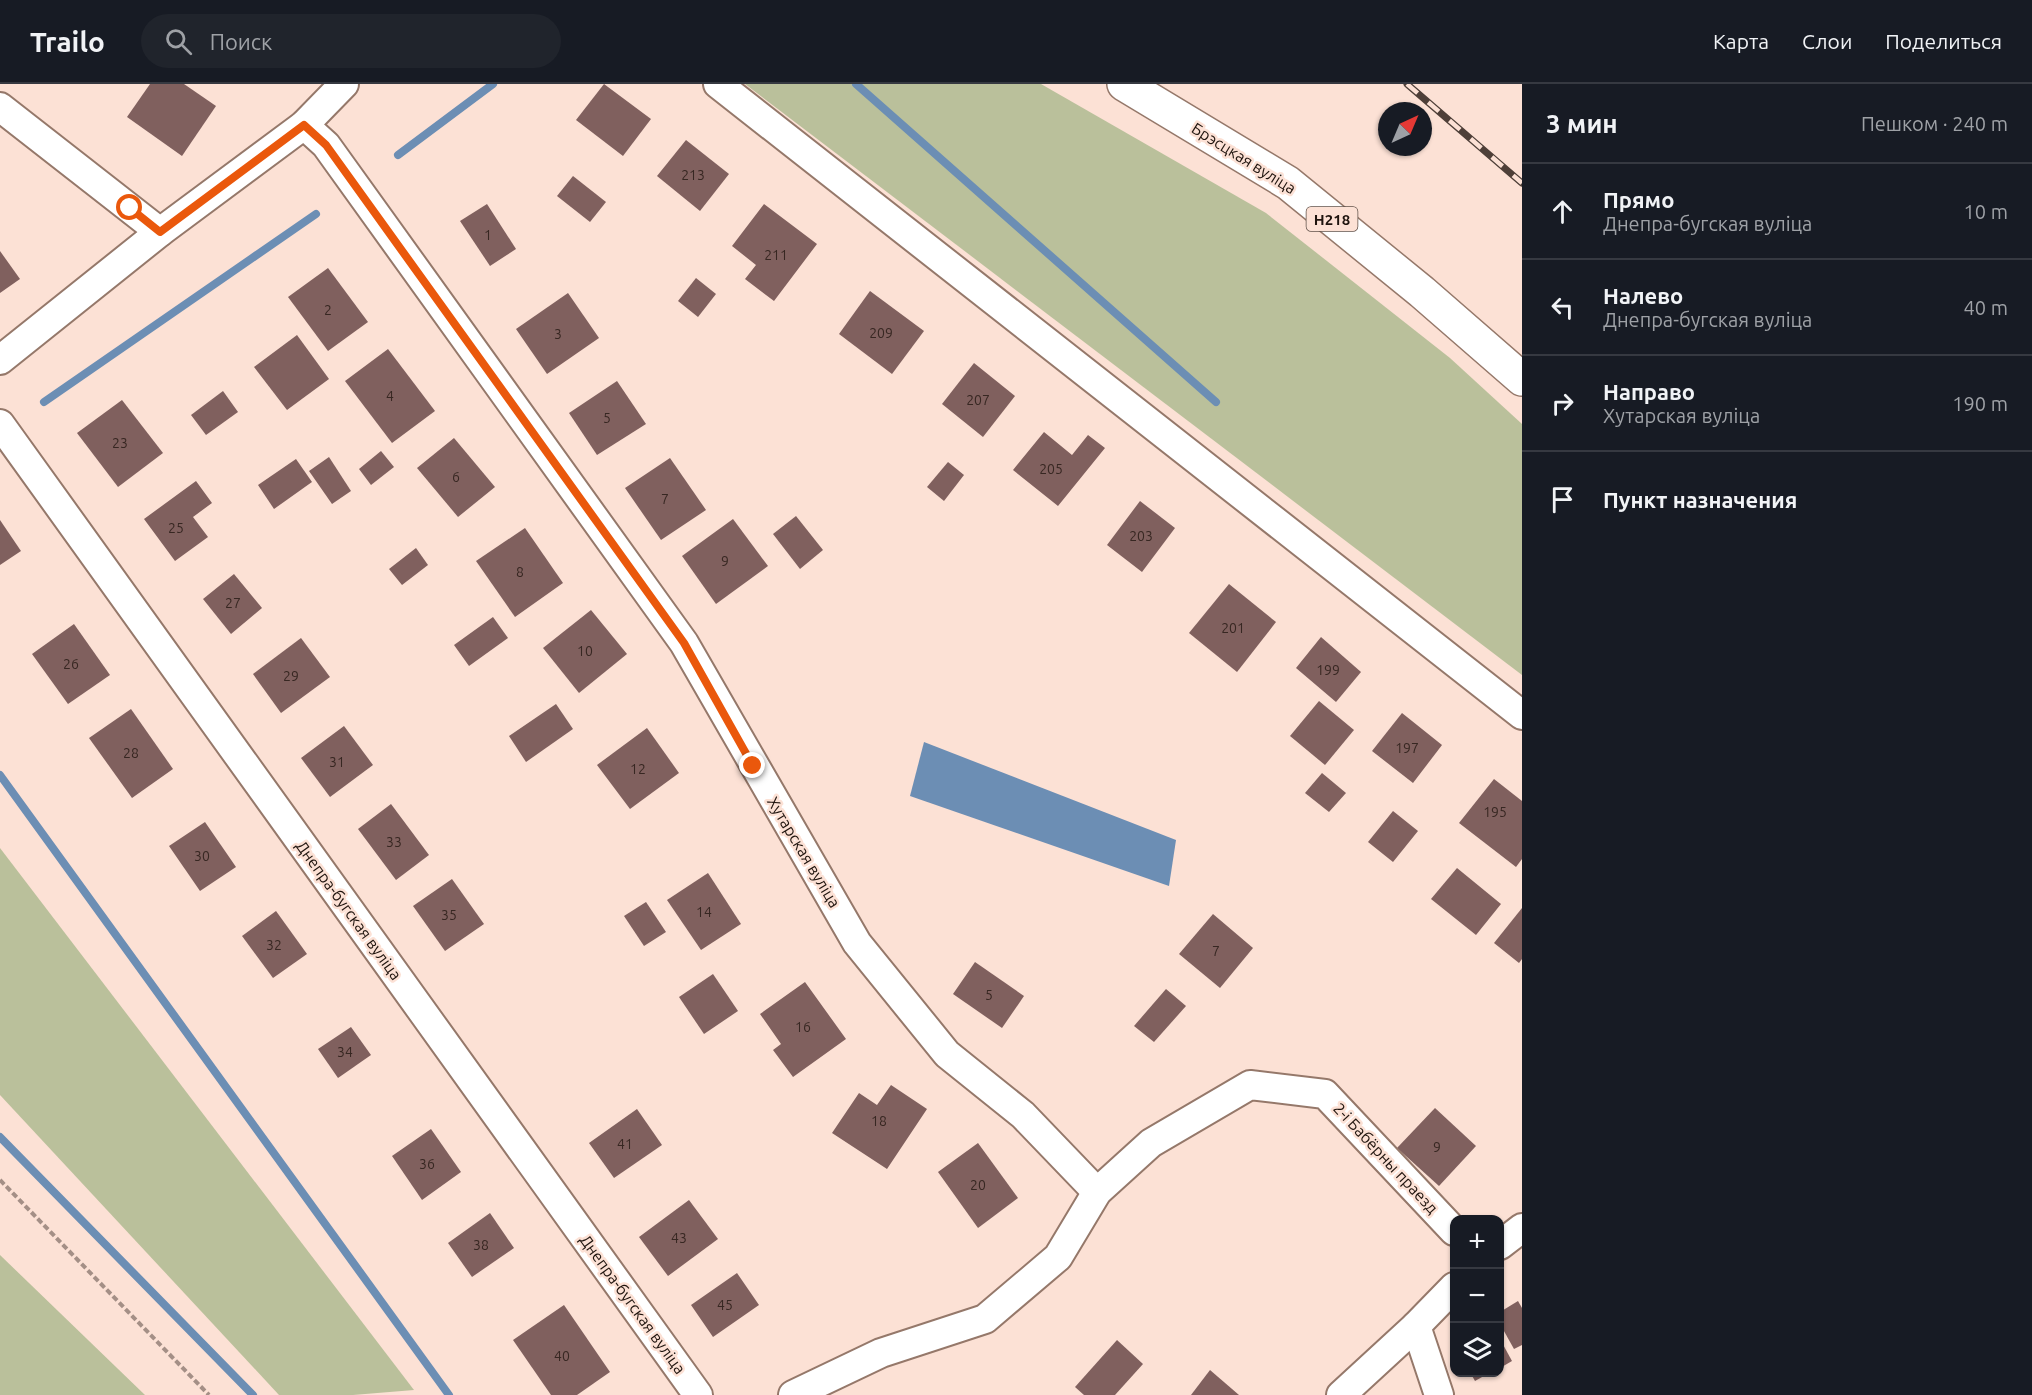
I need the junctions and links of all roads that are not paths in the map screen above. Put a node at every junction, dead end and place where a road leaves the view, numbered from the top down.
1 (345, 84) edge
2 (718, 84) edge
3 (1125, 84) edge
4 (0, 107) edge
5 (304, 125) junction
6 (160, 232) junction
7 (0, 360) edge
8 (1522, 379) edge
9 (0, 424) edge
10 (1522, 715) edge
11 (1096, 1192) junction
12 (1450, 1226) edge
13 (1522, 1228) edge
14 (1504, 1242) edge
15 (1450, 1292) edge
16 (1416, 1326) junction
17 (698, 1395) edge
18 (793, 1395) edge
19 (1341, 1395) edge
20 (1439, 1395) edge

1 - 5 street
2 - 10 street
3 - 8 main road, Брэсцкая вуліца / Н218
4 - 6 street
5 - 6 street
5 - 11 street, Хутарская вуліца
6 - 7 street
9 - 17 street, Днепра-бугская вуліца
11 - 12 street, 2-і Бабёрны праезд
11 - 18 street
13 - 14 street
15 - 16 street
16 - 19 street
16 - 20 street

